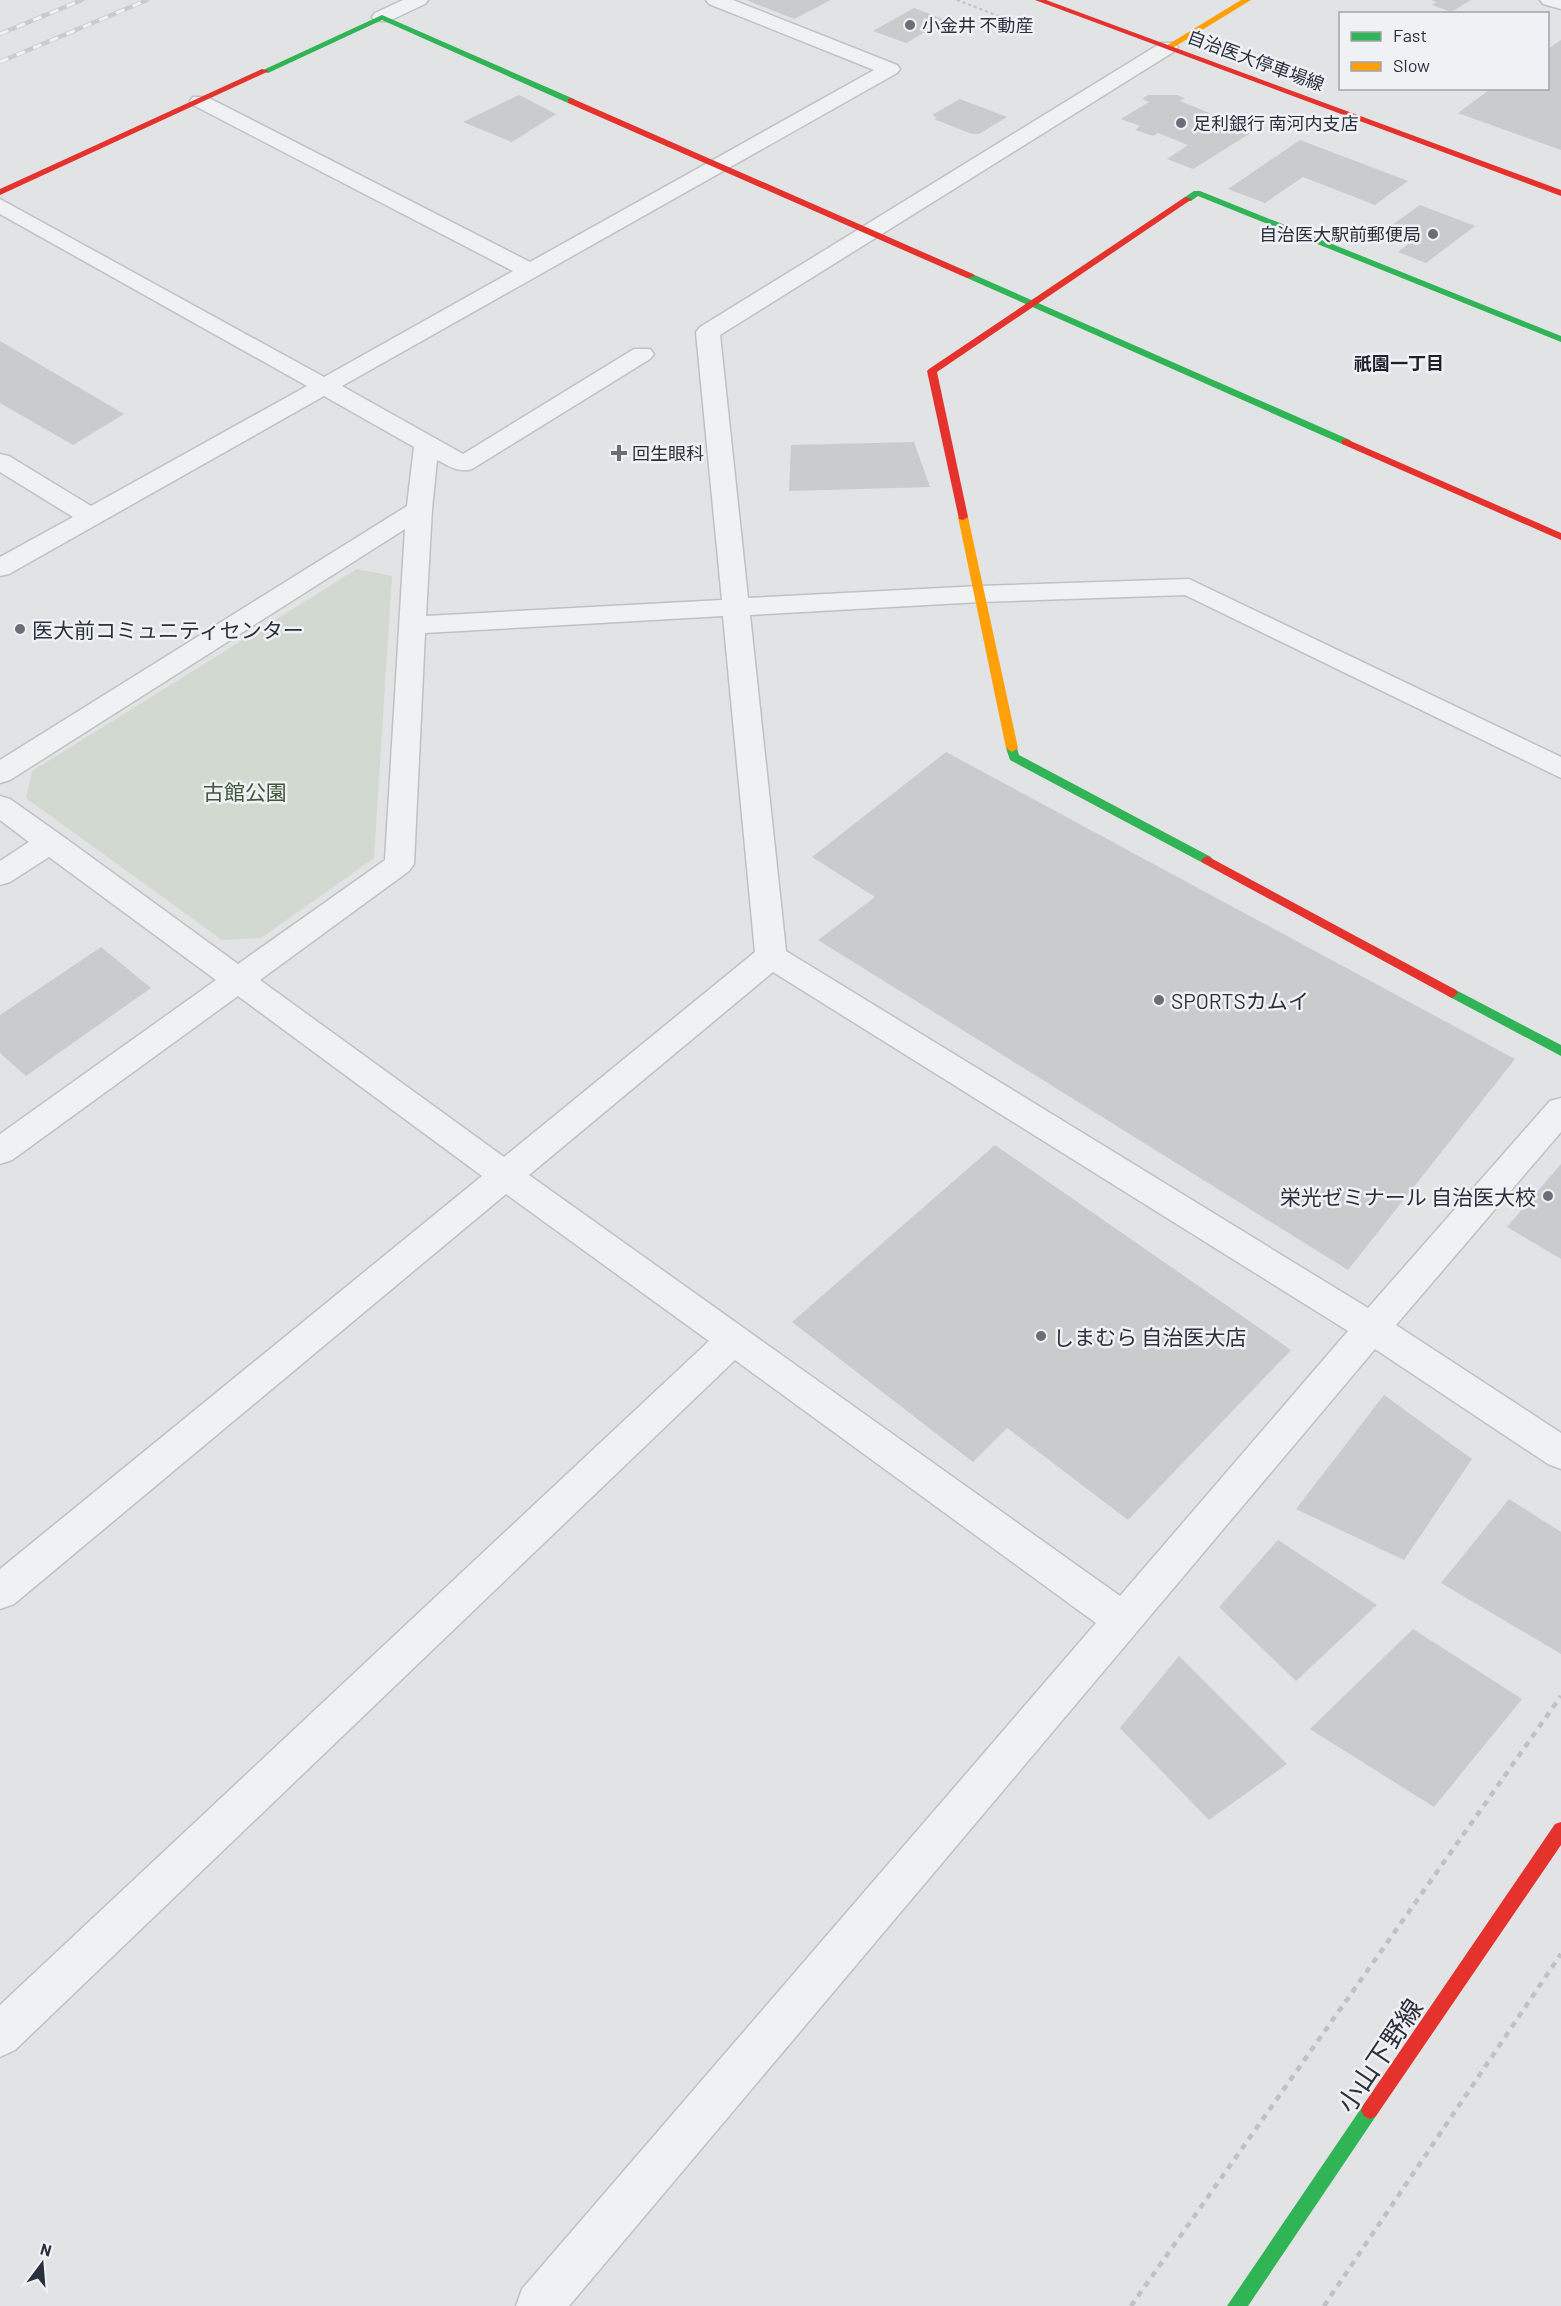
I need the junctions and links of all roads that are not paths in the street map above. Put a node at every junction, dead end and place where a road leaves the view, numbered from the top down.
1 (418, 0) edge
2 (716, 0) edge
3 (1039, 0) edge
4 (1247, 0) edge
5 (1550, 0) edge
6 (1561, 3) edge
7 (382, 17) junction
8 (1168, 47) junction
9 (200, 101) junction
10 (722, 165) junction
11 (0, 192) edge
12 (1561, 193) edge
13 (0, 205) edge
14 (870, 231) junction
15 (529, 270) junction
16 (1033, 303) junction
17 (1561, 339) edge
18 (642, 354) dead end
19 (326, 385) junction
20 (427, 443) junction
21 (0, 461) edge
22 (419, 509) junction
23 (91, 517) junction
24 (1561, 537) edge
25 (0, 568) edge
26 (980, 594) junction
27 (736, 608) junction
28 (412, 625) junction
29 (1561, 769) edge
30 (0, 772) edge
31 (0, 806) edge
32 (51, 842) junction
33 (0, 875) edge
34 (771, 956) junction
35 (239, 981) junction
36 (1561, 1051) edge
37 (1561, 1110) edge
38 (0, 1150) edge
39 (505, 1175) junction
40 (1372, 1328) junction
41 (733, 1340) junction
42 (1561, 1453) edge
43 (0, 1592) edge
44 (1124, 1621) junction
45 (1561, 1830) edge
46 (0, 2035) edge
47 (538, 2306) edge
48 (1237, 2306) edge

1 - 7 street
2 - 10 street
3 - 8 street, 自治医大停車場線
4 - 8 street
5 - 6 street
7 - 9 street
7 - 10 street
8 - 12 street, 自治医大停車場線
8 - 14 street
9 - 11 street
9 - 15 street
10 - 14 street
10 - 15 street
13 - 19 street
14 - 16 street
14 - 27 street
15 - 19 street
16 - 17 street
16 - 24 street
16 - 26 street
18 - 20 street
19 - 20 street
19 - 23 street
20 - 22 street
21 - 23 street
22 - 28 street
22 - 30 street
23 - 25 street
26 - 27 street
26 - 29 street
26 - 36 street
27 - 28 street
27 - 34 street
28 - 35 street
31 - 32 street
32 - 33 street
32 - 35 street
34 - 39 street
34 - 40 street
35 - 38 street
35 - 39 street
37 - 40 street
39 - 41 street
39 - 43 street
40 - 42 street
40 - 44 street
41 - 44 street
41 - 46 street
44 - 47 street
45 - 48 street, 小山下野線

